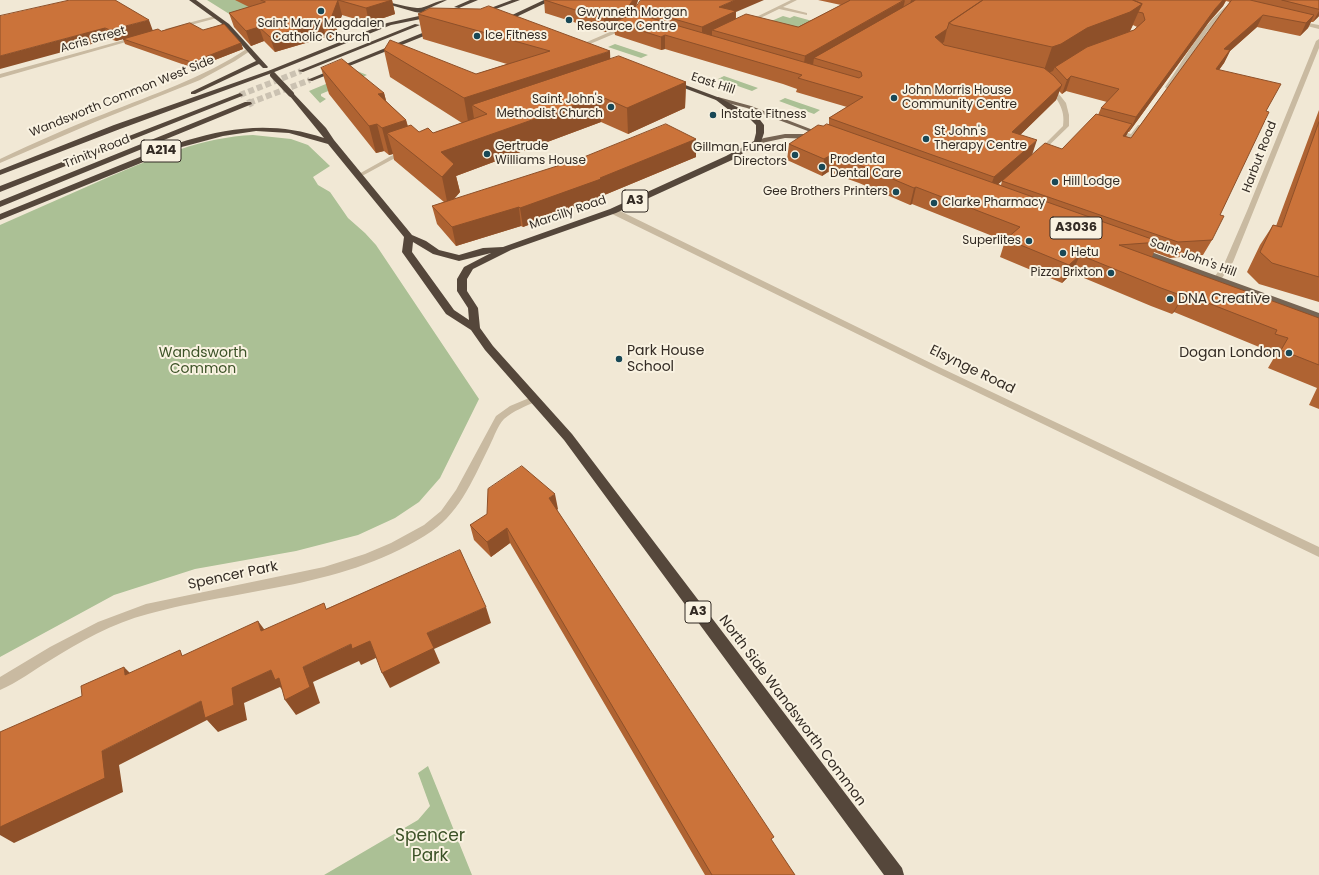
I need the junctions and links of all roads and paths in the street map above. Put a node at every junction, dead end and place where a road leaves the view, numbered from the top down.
1 (192, 0) edge
2 (376, 0) edge
3 (444, 0) edge
4 (475, 0) edge
5 (517, 0) edge
6 (549, 0) edge
7 (795, 0) edge
8 (1224, 4) dead end
9 (1231, 5) junction
10 (457, 7) edge
11 (1239, 7) edge
12 (779, 8) junction
13 (418, 10) junction
14 (483, 12) edge
15 (434, 14) junction
16 (805, 14) dead end
17 (444, 16) edge
18 (215, 17) junction
19 (1291, 20) edge
20 (389, 24) junction
21 (416, 24) dead end
22 (632, 24) edge
23 (741, 25) edge
24 (1319, 27) edge
25 (438, 29) edge
26 (505, 30) edge
27 (162, 31) edge
28 (140, 37) edge
29 (1319, 41) edge
30 (250, 49) junction
31 (575, 49) edge
32 (260, 61) junction
33 (301, 71) tunnel mouth
34 (272, 73) junction
35 (0, 76) edge
36 (662, 78) edge
37 (1046, 79) edge
38 (310, 80) tunnel mouth
39 (1165, 92) edge
40 (240, 95) tunnel mouth
41 (718, 99) junction
42 (248, 104) tunnel mouth
43 (1142, 124) edge
44 (117, 128) junction
45 (1105, 129) edge
46 (826, 138) joint
47 (331, 142) junction
48 (757, 142) junction
49 (414, 149) edge
50 (1034, 158) edge
51 (0, 161) edge
52 (0, 173) edge
53 (360, 175) junction
54 (0, 189) edge
55 (0, 204) edge
56 (613, 211) junction
57 (0, 217) edge
58 (409, 237) junction
59 (508, 248) junction
60 (1135, 249) edge
61 (1217, 279) junction
62 (1319, 316) edge
63 (475, 328) junction
64 (534, 399) junction
65 (1319, 552) edge
66 (0, 684) edge
67 (895, 875) edge

1 - 18 highway, A3
2 - 13 highway
3 - 13 highway, A214
4 - 10 highway
5 - 14 highway
6 - 26 highway
7 - 12 street
8 - 9 street
9 - 11 street
9 - 39 street
12 - 16 street
12 - 23 street
13 - 15 highway
13 - 20 highway, A214
15 - 17 highway
15 - 20 highway, A214
18 - 27 street
18 - 30 highway, A3
19 - 24 street
20 - 34 highway, A214
21 - 33 highway
22 - 31 street
25 - 38 highway
28 - 35 street, Acris Street
29 - 61 street, Harbut Road
30 - 32 highway, A3
30 - 51 street, Wandsworth Common West Side
32 - 34 highway, A3
32 - 44 highway, A214
34 - 44 highway, A214
34 - 47 highway, A3, bridge
36 - 41 highway, East Hill
37 - 50 street
40 - 54 highway, Trinity Road / A214
41 - 46 main road, East Hill
41 - 48 highway
42 - 55 highway, Trinity Road / A214
43 - 45 street
44 - 52 highway, A214
46 - 48 main road, Marcilly Road
47 - 53 highway, A3
47 - 57 highway, A214
48 - 56 highway, Marcilly Road / A3
49 - 53 street
53 - 58 highway, A3
56 - 59 highway, Marcilly Road / A3
56 - 65 street, Elsynge Road
58 - 59 highway, A3
58 - 63 highway, North Side Wandsworth Common / A3
59 - 63 highway, Marcilly Road / A3
60 - 61 main road, Saint John's Hill
61 - 62 main road, Saint John's Hill
63 - 64 highway, North Side Wandsworth Common / A3
64 - 66 street, Spencer Park
64 - 67 highway, North Side Wandsworth Common / A3

